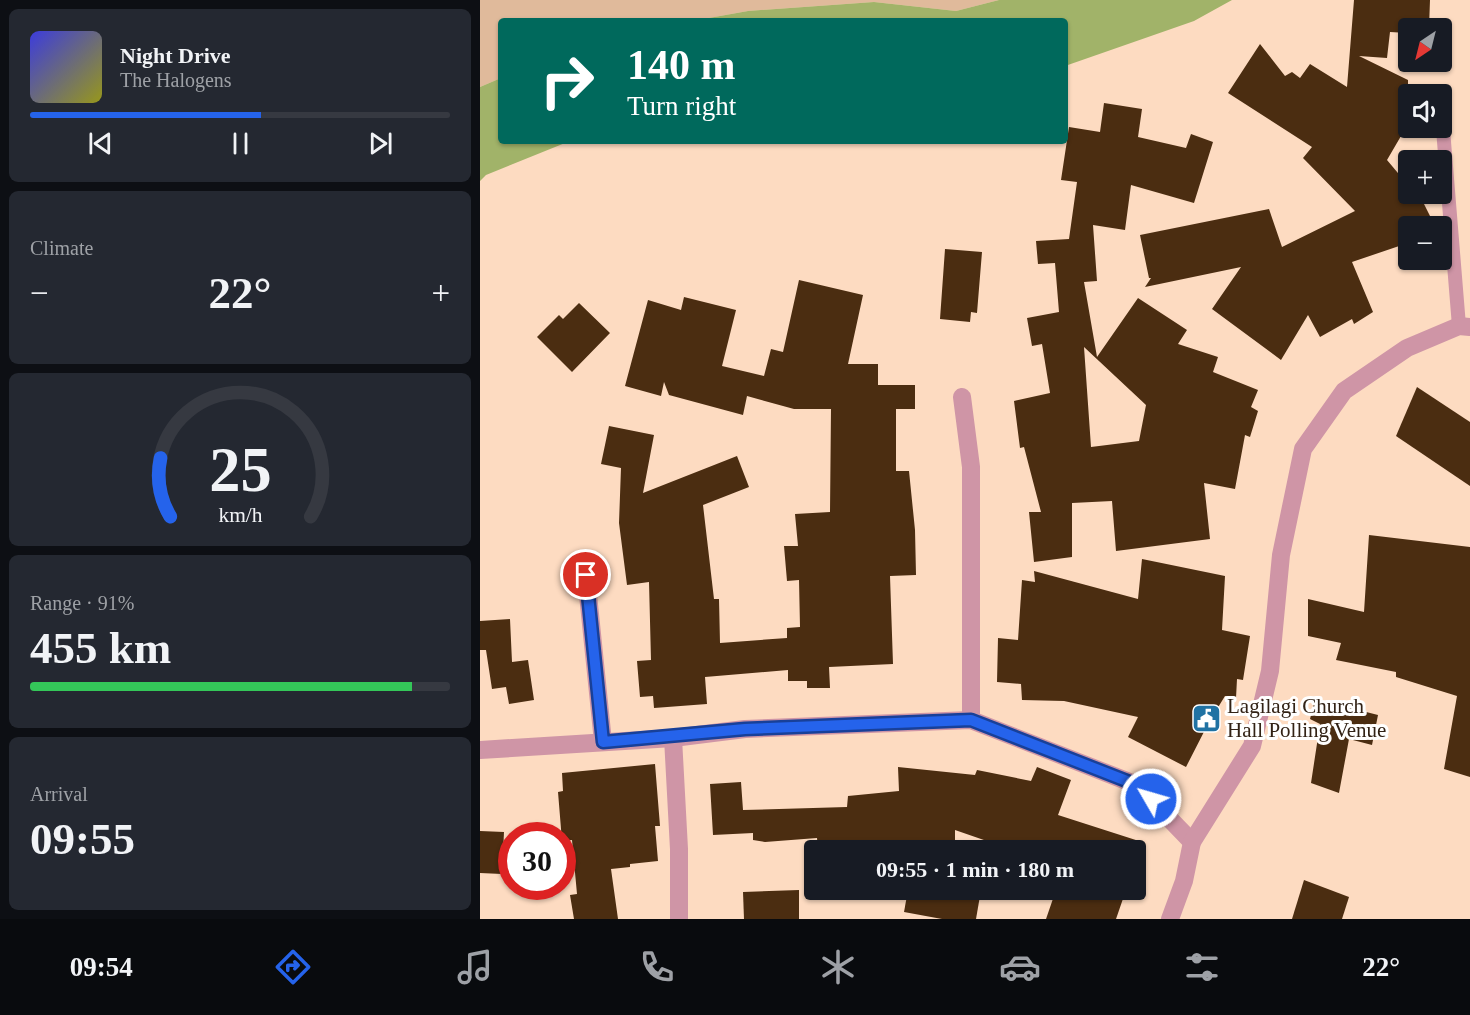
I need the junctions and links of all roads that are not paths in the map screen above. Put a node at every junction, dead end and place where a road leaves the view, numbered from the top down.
1 (1444, 138) edge
2 (1464, 327) edge
3 (962, 397) dead end
4 (586, 575) dead end
5 (971, 720) junction
6 (673, 738) junction
7 (603, 742) junction
8 (480, 750) edge
9 (1192, 842) junction
10 (679, 919) edge
11 (1170, 919) edge

1 - 2 lane
2 - 9 street
3 - 5 street
4 - 7 street
5 - 6 street
5 - 9 street
6 - 7 street
6 - 10 street
7 - 8 street
9 - 11 street

